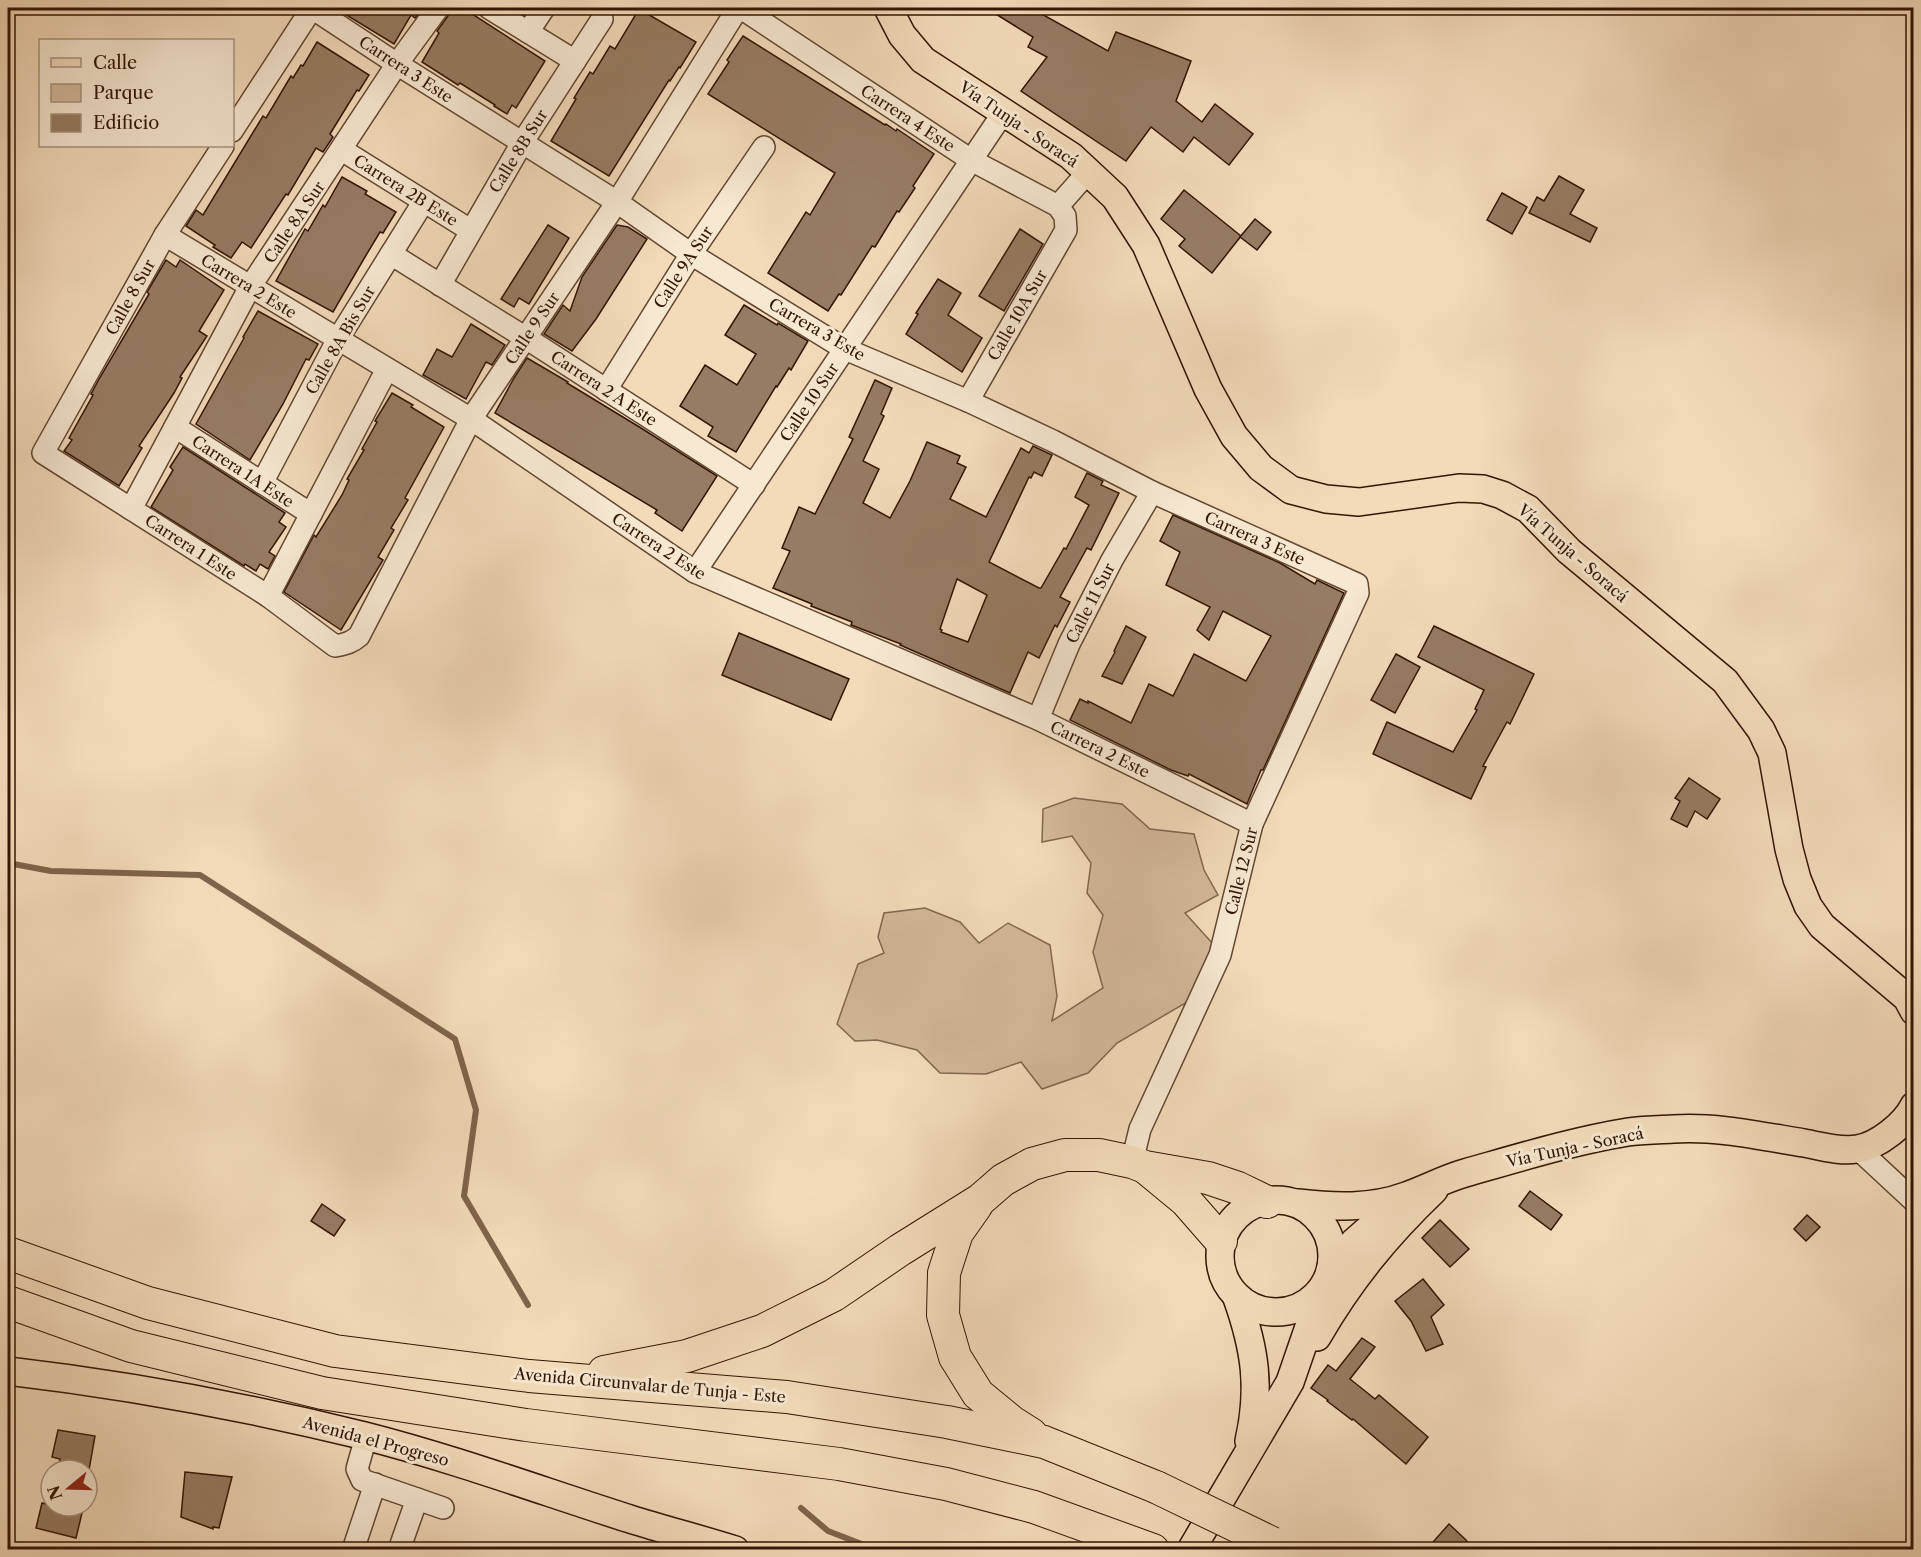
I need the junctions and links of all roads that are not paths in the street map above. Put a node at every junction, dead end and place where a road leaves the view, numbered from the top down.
1 (312, 8) edge
2 (438, 8) edge
3 (489, 8) edge
4 (544, 8) edge
5 (740, 8) edge
6 (888, 8) edge
7 (602, 20) dead end
8 (528, 32) junction
9 (575, 61) junction
10 (397, 64) junction
11 (1003, 113) junction
12 (234, 128) edge
13 (522, 143) junction
14 (222, 147) edge
15 (764, 147) dead end
16 (342, 150) junction
17 (972, 160) junction
18 (1088, 172) junction
19 (424, 201) junction
20 (617, 202) junction
21 (1058, 206) junction
22 (470, 230) junction
23 (165, 235) junction
24 (391, 254) junction
25 (691, 254) junction
26 (440, 285) junction
27 (250, 287) junction
28 (526, 338) junction
29 (338, 339) junction
30 (845, 349) junction
31 (387, 369) junction
32 (606, 390) junction
33 (968, 401) junction
34 (471, 419) junction
35 (175, 427) junction
36 (43, 453) joint
37 (262, 483) junction
38 (754, 485) junction
39 (1152, 492) junction
40 (131, 509) junction
41 (311, 514) junction
42 (695, 572) junction
43 (1357, 584) joint
44 (268, 596) junction
45 (335, 646) joint
46 (1038, 719) junction
47 (1252, 824) junction
48 (1914, 1011) edge
49 (1914, 1106) edge
50 (1858, 1149) junction
51 (1139, 1165) junction
52 (1446, 1179) junction
53 (1405, 1197) junction
54 (980, 1200) junction
55 (1267, 1202) junction
56 (1914, 1202) edge
57 (1298, 1203) junction
58 (1221, 1241) junction
59 (8, 1253) edge
60 (1327, 1278) junction
61 (1237, 1298) junction
62 (8, 1302) edge
63 (8, 1371) edge
64 (529, 1376) junction
65 (1290, 1382) junction
66 (366, 1437) junction
67 (1044, 1442) junction
68 (1244, 1459) junction
69 (375, 1484) junction
70 (417, 1499) junction
71 (443, 1508) dead end
72 (1142, 1545) edge
73 (1277, 1546) edge
74 (353, 1550) edge
75 (399, 1550) edge
76 (735, 1550) edge
77 (1191, 1550) edge

1 - 10 street, Carrera 3 Este
1 - 12 street
2 - 10 street, Calle 8A Sur
3 - 8 street
4 - 8 street
5 - 17 street, Carrera 4 Este
5 - 20 street, Calle 9 Sur
6 - 11 main road, Vía Tunja - Soracá
7 - 9 street, Calle 8B Sur
8 - 9 street
9 - 13 street, Calle 8B Sur
10 - 13 street, Carrera 3 Este
10 - 16 street, Calle 8A Sur
11 - 17 street, Calle 10 Sur
11 - 18 main road, Vía Tunja - Soracá
13 - 20 street, Carrera 3 Este
13 - 22 street, Calle 8B Sur
14 - 23 street, Calle 8 Sur
15 - 25 street, Calle 9A Sur
16 - 19 street, Carrera 2B Este
16 - 27 street, Calle 8A Sur
17 - 21 street, Carrera 4 Este
17 - 30 street, Calle 10 Sur
18 - 21 street
18 - 48 main road, Vía Tunja - Soracá
19 - 22 street, Carrera 2B Este
19 - 24 street, Calle 8A Bis Sur
20 - 25 street, Carrera 3 Este
20 - 28 street, Calle 9 Sur
21 - 33 street, Calle 10A Sur
22 - 26 street, Calle 8B Sur
23 - 27 street, Carrera 2 Este
23 - 36 street, Calle 8 Sur
24 - 26 street, Carrera 2 A Este
24 - 29 street, Calle 8A Bis Sur
25 - 30 street, Carrera 3 Este
25 - 32 street, Calle 9A Sur
26 - 28 street, Carrera 2 A Este
27 - 29 street, Carrera 2 Este
27 - 35 street, Calle 8A Sur
28 - 32 street, Carrera 2 A Este
28 - 34 street, Calle 9 Sur
29 - 31 street, Carrera 2 Este
29 - 37 street, Calle 8A Bis Sur
30 - 33 street, Carrera 3 Este
30 - 38 street, Calle 10 Sur
31 - 34 street, Carrera 2 Este
31 - 41 street
32 - 38 street, Carrera 2 A Este
33 - 39 street, Carrera 3 Este
34 - 42 street, Carrera 2 Este
34 - 45 street, Calle 9 Sur
35 - 37 street, Carrera 1A Este
35 - 40 street, Calle 8A Sur
36 - 40 street, Carrera 1 Este
37 - 41 street, Carrera 1A Este
38 - 42 street, Calle 10 Sur
39 - 43 street, Carrera 3 Este
39 - 46 street, Calle 11 Sur
40 - 44 street, Carrera 1 Este
41 - 44 street
42 - 46 street, Carrera 2 Este
43 - 47 street, Calle 12 Sur
44 - 45 street, Carrera 1 Este
46 - 47 street, Carrera 2 Este
47 - 51 street, Calle 12 Sur
49 - 50 main road, Vía Tunja - Soracá
50 - 52 main road, Vía Tunja - Soracá
50 - 56 street
51 - 54 highway
51 - 55 highway
51 - 58 highway
52 - 53 main road, Vía Tunja - Soracá
52 - 65 main road
53 - 57 main road, Vía Tunja - Soracá
53 - 60 main road, Vía Tunja - Soracá
54 - 64 highway
54 - 67 highway
55 - 57 main road
55 - 58 main road
57 - 60 main road
58 - 61 main road
59 - 64 highway, Avenida Circunvalar de Tunja - Este
60 - 61 main road
60 - 65 main road, Vía Tunja - Soracá
61 - 68 main road, Vía Tunja - Soracá
62 - 72 highway
63 - 66 main road, Avenida el Progreso
64 - 67 highway, Avenida Circunvalar de Tunja - Este
65 - 68 main road, Vía Tunja - Soracá
66 - 69 street
66 - 76 main road, Avenida el Progreso
67 - 73 highway, Avenida Circunvalar de Tunja - Este, bridge
68 - 77 main road, Vía Tunja - Soracá
69 - 70 street
69 - 74 street
70 - 71 street
70 - 75 street

